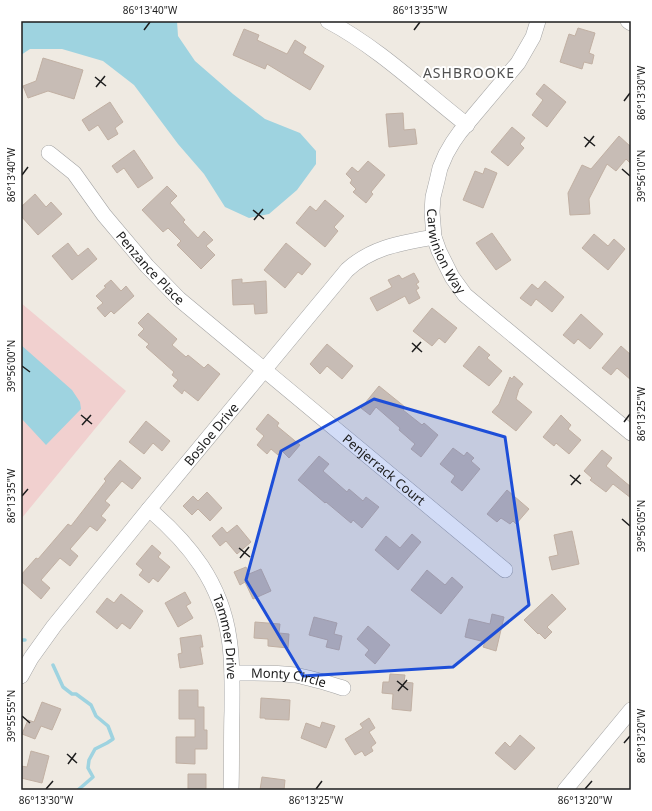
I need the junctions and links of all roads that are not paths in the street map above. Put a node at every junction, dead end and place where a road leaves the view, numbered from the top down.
1 (328, 21) edge
2 (538, 21) edge
3 (628, 21) edge
4 (631, 23) edge
5 (467, 124) junction
6 (49, 154) dead end
7 (434, 237) junction
8 (264, 369) junction
9 (631, 433) edge
10 (149, 509) junction
11 (505, 570) dead end
12 (232, 673) junction
13 (21, 676) edge
14 (343, 688) dead end
15 (631, 710) edge
16 (231, 790) edge
17 (565, 790) edge

1 - 5 street
2 - 5 street, Carwinion Way
3 - 4 street
5 - 7 street, Carwinion Way
6 - 8 street, Penzance Place
7 - 8 street, Bosloe Drive
7 - 9 street, Carwinion Way
8 - 10 street, Bosloe Drive
8 - 11 street, Penjerrack Court
10 - 12 street, Tammer Drive
10 - 13 street, Bosloe Drive
12 - 14 street, Monty Circle
12 - 16 street, Tammer Drive
15 - 17 street

